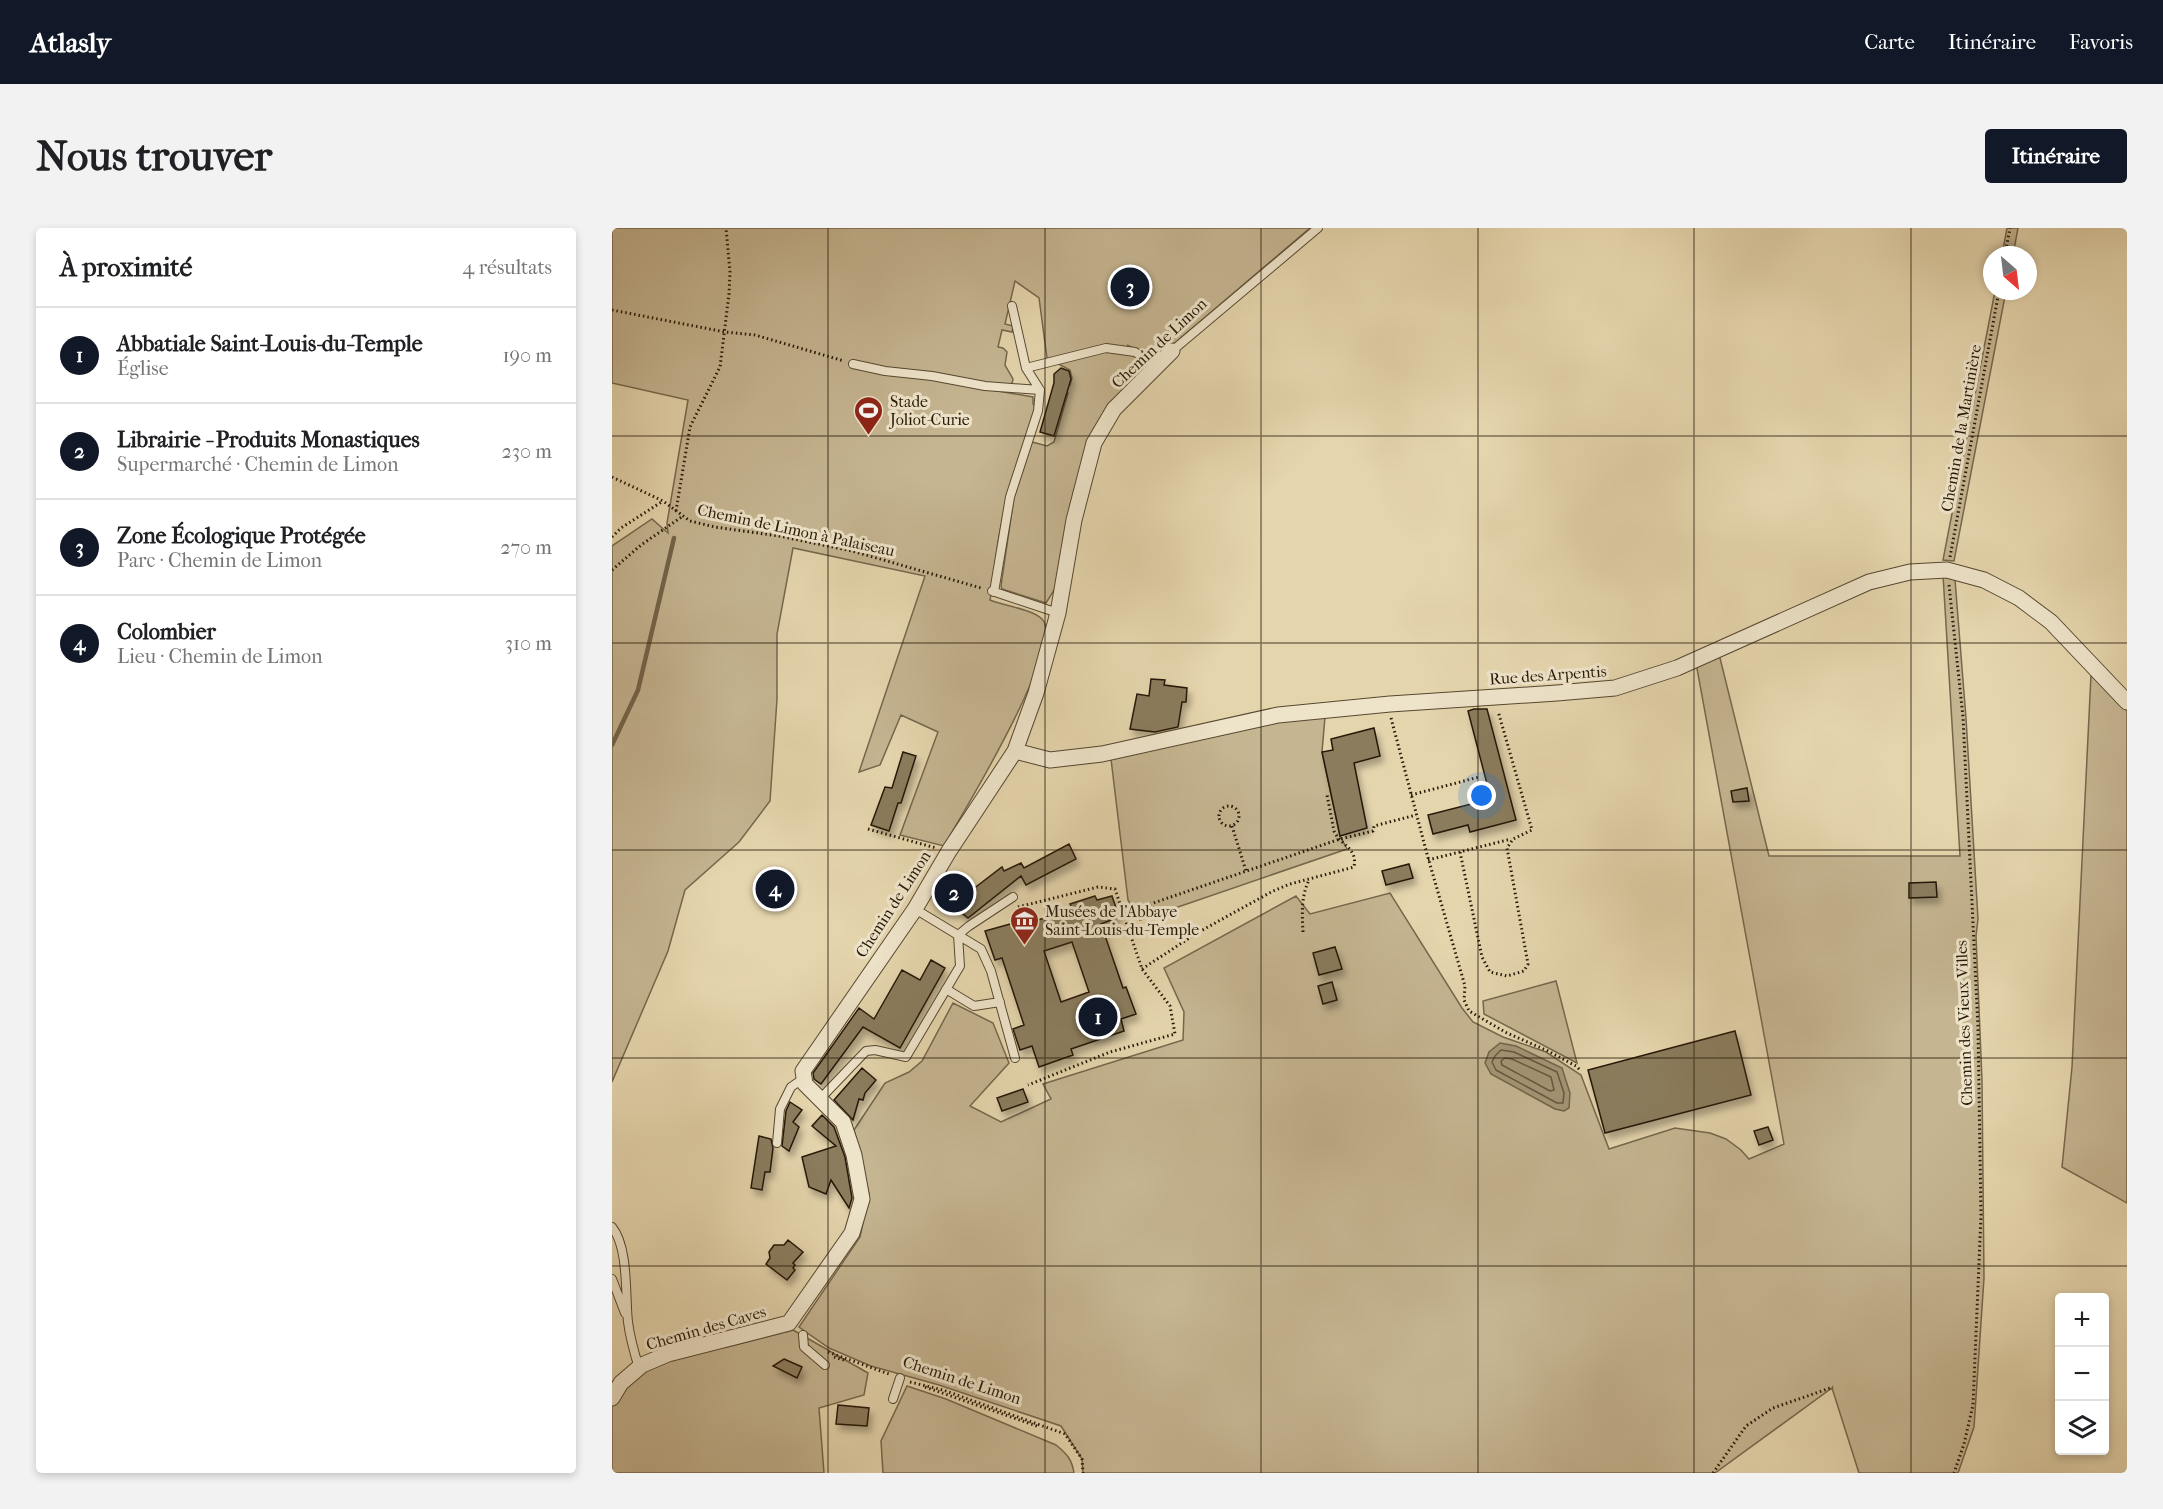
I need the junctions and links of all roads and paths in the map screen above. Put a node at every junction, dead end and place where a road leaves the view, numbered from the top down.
1 (726, 228) edge
2 (1318, 228) edge
3 (2010, 228) edge
4 (2007, 246) edge
5 (1997, 300) edge
6 (1012, 306) dead end
7 (612, 310) edge
8 (724, 332) junction
9 (1172, 351) joint
10 (853, 364) joint
11 (1157, 366) junction
12 (1026, 368) junction
13 (1040, 390) junction
14 (612, 477) edge
15 (663, 501) junction
16 (676, 512) junction
17 (683, 516) junction
18 (612, 537) edge
19 (612, 570) edge
20 (1947, 570) junction
21 (993, 592) junction
22 (1058, 613) junction
23 (1497, 697) junction
24 (2127, 702) edge
25 (1390, 704) junction
26 (1015, 751) junction
27 (1479, 777) dead end
28 (1327, 795) dead end
29 (1411, 795) junction
30 (1416, 815) junction
31 (1232, 826) junction
32 (868, 830) dead end
33 (1513, 838) junction
34 (1340, 839) junction
35 (949, 851) junction
36 (1460, 852) junction
37 (1428, 860) junction
38 (1246, 871) junction
39 (1309, 880) junction
40 (1013, 897) joint
41 (915, 909) junction
42 (1124, 913) junction
43 (1303, 932) dead end
44 (958, 935) junction
45 (1142, 969) junction
46 (946, 988) junction
47 (1000, 1002) junction
48 (1015, 1058) dead end
49 (1581, 1071) dead end
50 (804, 1078) junction
51 (1028, 1085) dead end
52 (820, 1099) junction
53 (777, 1143) dead end
54 (612, 1227) edge
55 (612, 1279) edge
56 (628, 1322) junction
57 (802, 1335) dead end
58 (821, 1349) dead end
59 (825, 1365) dead end
60 (639, 1368) junction
61 (900, 1379) junction
62 (1833, 1388) dead end
63 (612, 1398) edge
64 (893, 1400) dead end
65 (1082, 1473) edge
66 (1713, 1473) edge
67 (1954, 1473) edge

1 - 8 path
2 - 9 lane, Chemin de Limon
3 - 4 path
5 - 20 path, Chemin de la Martinière
6 - 12 lane
7 - 8 path
8 - 10 path
8 - 16 path
9 - 11 street, Chemin de Limon
10 - 13 lane
11 - 12 lane
11 - 22 street, Chemin de Limon
12 - 13 lane
13 - 21 lane
14 - 15 path
15 - 16 path
15 - 18 path
16 - 17 path
17 - 19 path, Chemin de Limon à Palaiseau
17 - 21 path, Chemin de Limon à Palaiseau
20 - 23 street, Rue des Arpentis
20 - 24 street, Rue des Arpentis
20 - 67 path, Chemin des Vieux Villes
21 - 22 lane
22 - 26 street, Chemin de Limon
23 - 25 street, Rue des Arpentis
23 - 33 path
25 - 26 street, Rue des Arpentis
25 - 29 path
26 - 35 street, Chemin de Limon
27 - 29 path
28 - 34 path
29 - 30 path
30 - 34 path
30 - 37 path
31 - 31 path
31 - 38 path
32 - 35 path
33 - 36 path
33 - 36 path
34 - 38 path
34 - 39 path
35 - 41 street, Chemin de Limon
36 - 37 path
37 - 49 path
38 - 42 path
39 - 43 path
39 - 45 path
40 - 42 path
40 - 44 lane
41 - 44 lane
41 - 50 street, Chemin de Limon
42 - 45 path
44 - 46 lane
44 - 47 lane
45 - 51 path
46 - 47 lane
46 - 52 lane
47 - 48 lane
50 - 52 street
50 - 53 lane
52 - 60 street, Chemin des Caves
54 - 56 lane
55 - 56 lane
56 - 60 lane
57 - 59 lane
58 - 61 path, Chemin de Limon
60 - 63 street, Chemin des Caves
61 - 64 lane
61 - 65 path, Chemin de Limon
62 - 66 path

